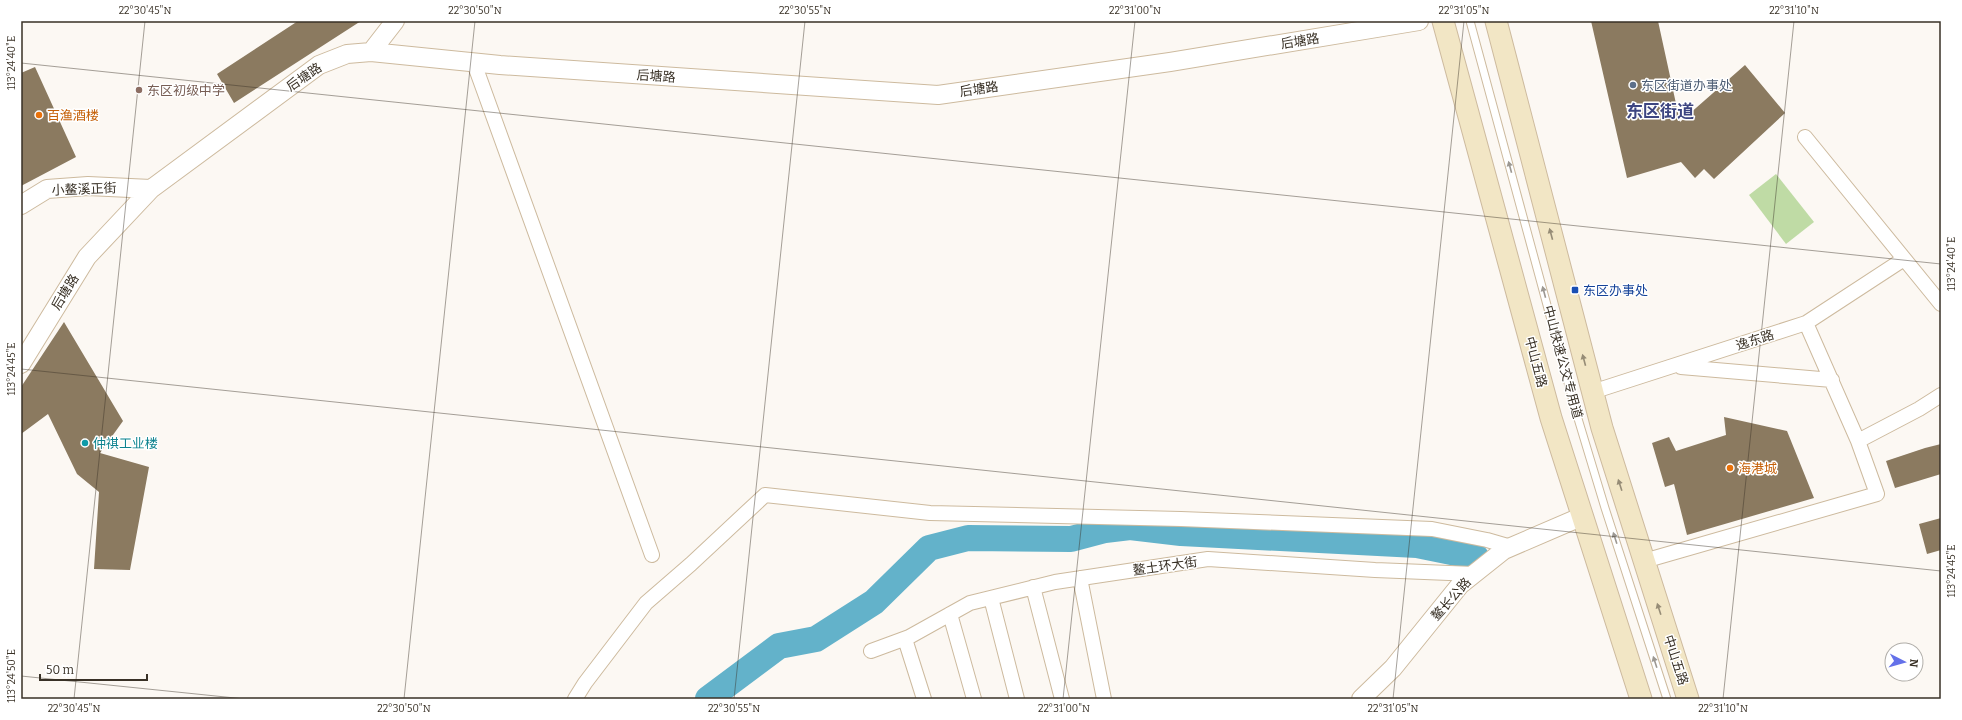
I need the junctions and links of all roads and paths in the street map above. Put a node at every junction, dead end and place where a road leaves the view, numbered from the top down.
1 (395, 21) edge
2 (1419, 21) edge
3 (1443, 21) edge
4 (1470, 21) edge
5 (1496, 21) edge
6 (371, 52) junction
7 (474, 63) junction
8 (1805, 137) dead end
9 (151, 189) junction
10 (21, 205) edge
11 (1904, 259) junction
12 (1941, 304) edge
13 (1806, 323) junction
14 (21, 364) edge
15 (1676, 366) junction
16 (1832, 380) junction
17 (1592, 392) junction
18 (1941, 395) edge
19 (1858, 442) junction
20 (1582, 516) junction
21 (1511, 548) junction
22 (652, 555) dead end
23 (1644, 561) junction
24 (1474, 574) junction
25 (1080, 578) junction
26 (1033, 587) junction
27 (992, 598) junction
28 (950, 614) junction
29 (905, 639) junction
30 (871, 652) dead end
31 (575, 699) edge
32 (924, 699) edge
33 (974, 699) edge
34 (1018, 699) edge
35 (1062, 699) edge
36 (1104, 699) edge
37 (1361, 699) edge
38 (1641, 699) edge
39 (1666, 699) edge
40 (1688, 699) edge

1 - 6 street
2 - 7 street, 后塘路
3 - 20 main road, 中山五路
39 -> 4 lane, 中山快速公交专用道
17 -> 5 main road, 中山五路
6 - 7 street, 后塘路
6 - 9 street, 后塘路
7 - 22 street
8 - 11 street
9 - 10 street, 小鳌溪正街
9 - 14 street, 后塘路
11 - 12 street
11 - 13 street, 逸东路
13 - 15 street, 逸东路
13 - 16 street
15 - 16 street
15 - 17 street, 逸东路
16 - 19 street
23 -> 17 main road, 中山五路
18 - 19 street
19 - 23 street
20 - 21 street, 鳌长公路
20 - 38 main road, 中山五路
21 - 24 street, 鳌长公路
21 - 31 street
40 -> 23 main road, 中山五路
24 - 25 street, 鳌土环大街
24 - 37 street, 鳌长公路
25 - 26 street, 鳌土环大街
25 - 36 street
26 - 27 street, 鳌土环大街
26 - 35 street
27 - 28 street, 鳌土环大街
27 - 34 street
28 - 29 street, 鳌土环大街
28 - 33 street
29 - 30 street, 鳌土环大街
29 - 32 street

